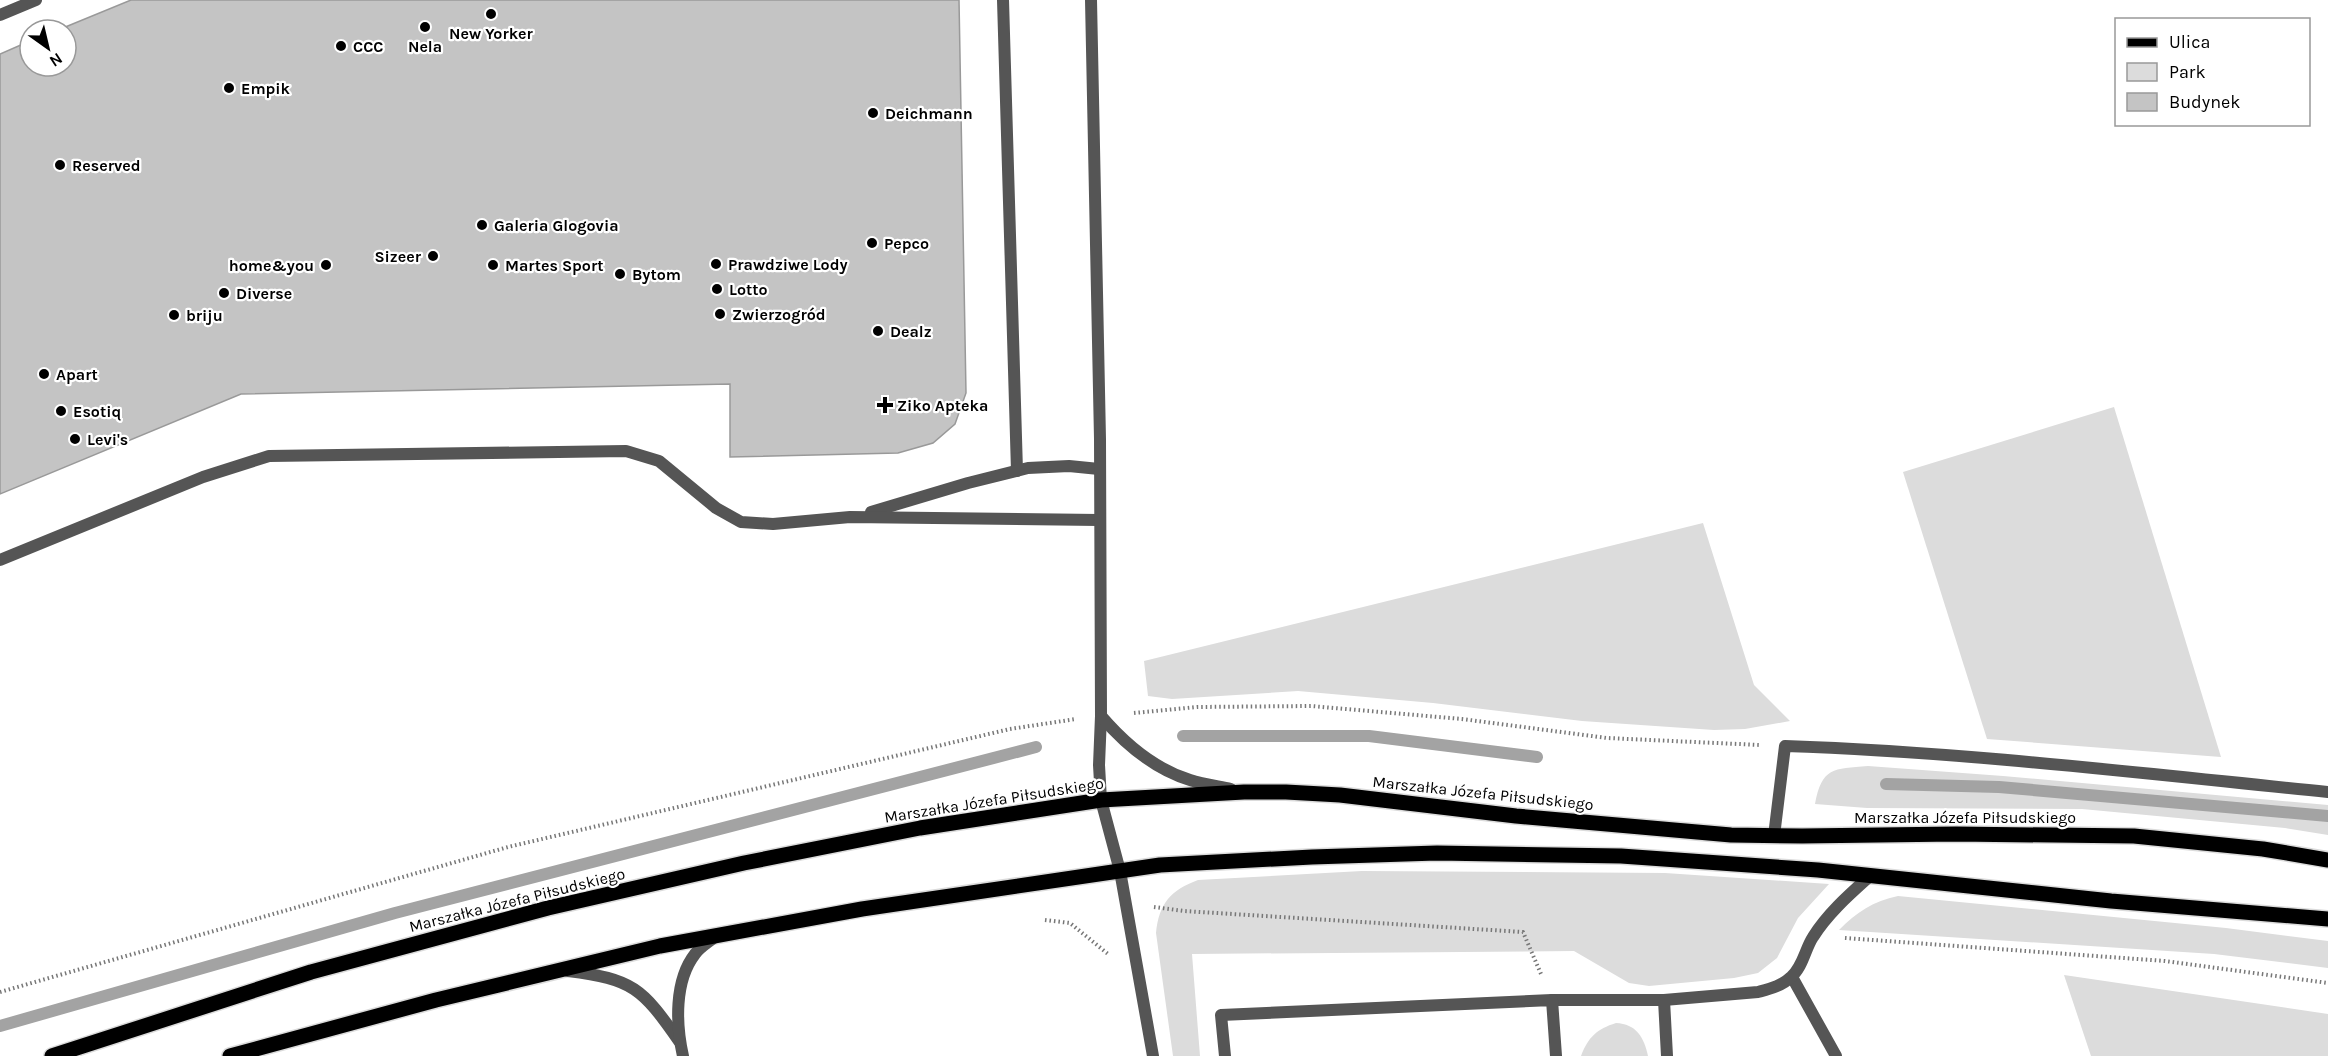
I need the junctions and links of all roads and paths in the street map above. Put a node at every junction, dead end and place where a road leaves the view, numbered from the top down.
1 (36, 0) edge
2 (1003, 0) edge
3 (1091, 0) edge
4 (0, 15) edge
5 (1099, 468) junction
6 (1017, 471) junction
7 (850, 517) junction
8 (1099, 520) junction
9 (0, 560) edge
10 (1101, 716) junction
11 (1785, 746) junction
12 (1244, 792) junction
13 (2328, 792) edge
14 (1101, 800) junction
15 (1774, 836) junction
16 (2328, 860) edge
17 (1120, 871) junction
18 (1870, 876) junction
19 (1126, 908) junction
20 (2328, 919) edge
21 (1045, 920) dead end
22 (717, 935) junction
23 (1813, 935) junction
24 (557, 970) junction
25 (1139, 972) junction
26 (1792, 977) junction
27 (2328, 983) edge
28 (0, 992) edge
29 (1552, 1000) junction
30 (1664, 1000) junction
31 (680, 1041) junction
32 (52, 1056) edge
33 (230, 1056) edge
34 (683, 1056) edge
35 (1153, 1056) edge
36 (1225, 1056) edge
37 (1556, 1056) edge
38 (1667, 1056) edge
39 (1836, 1056) edge

1 - 4 street
2 - 6 street
3 - 5 street
5 - 6 street
5 - 8 street
6 - 7 street
7 - 8 street
7 - 9 street
8 - 10 street
10 - 11 path
10 - 12 street
10 - 14 street
10 - 28 path
11 - 13 street
11 - 15 street
12 - 14 main road, Marszałka Józefa Piłsudskiego
12 - 15 main road, Marszałka Józefa Piłsudskiego
14 - 17 street
14 - 32 main road, Marszałka Józefa Piłsudskiego
15 - 16 main road, Marszałka Józefa Piłsudskiego
17 - 18 main road
17 - 19 street
17 - 22 main road
18 - 20 main road
18 - 23 street
19 - 25 street
19 - 29 path
21 - 25 path
22 - 24 main road
22 - 31 street
23 - 26 street
23 - 27 path
24 - 31 street
24 - 33 main road
25 - 35 street
26 - 30 street
26 - 39 street
29 - 30 street
29 - 36 street
29 - 37 street
30 - 38 street
31 - 34 street

